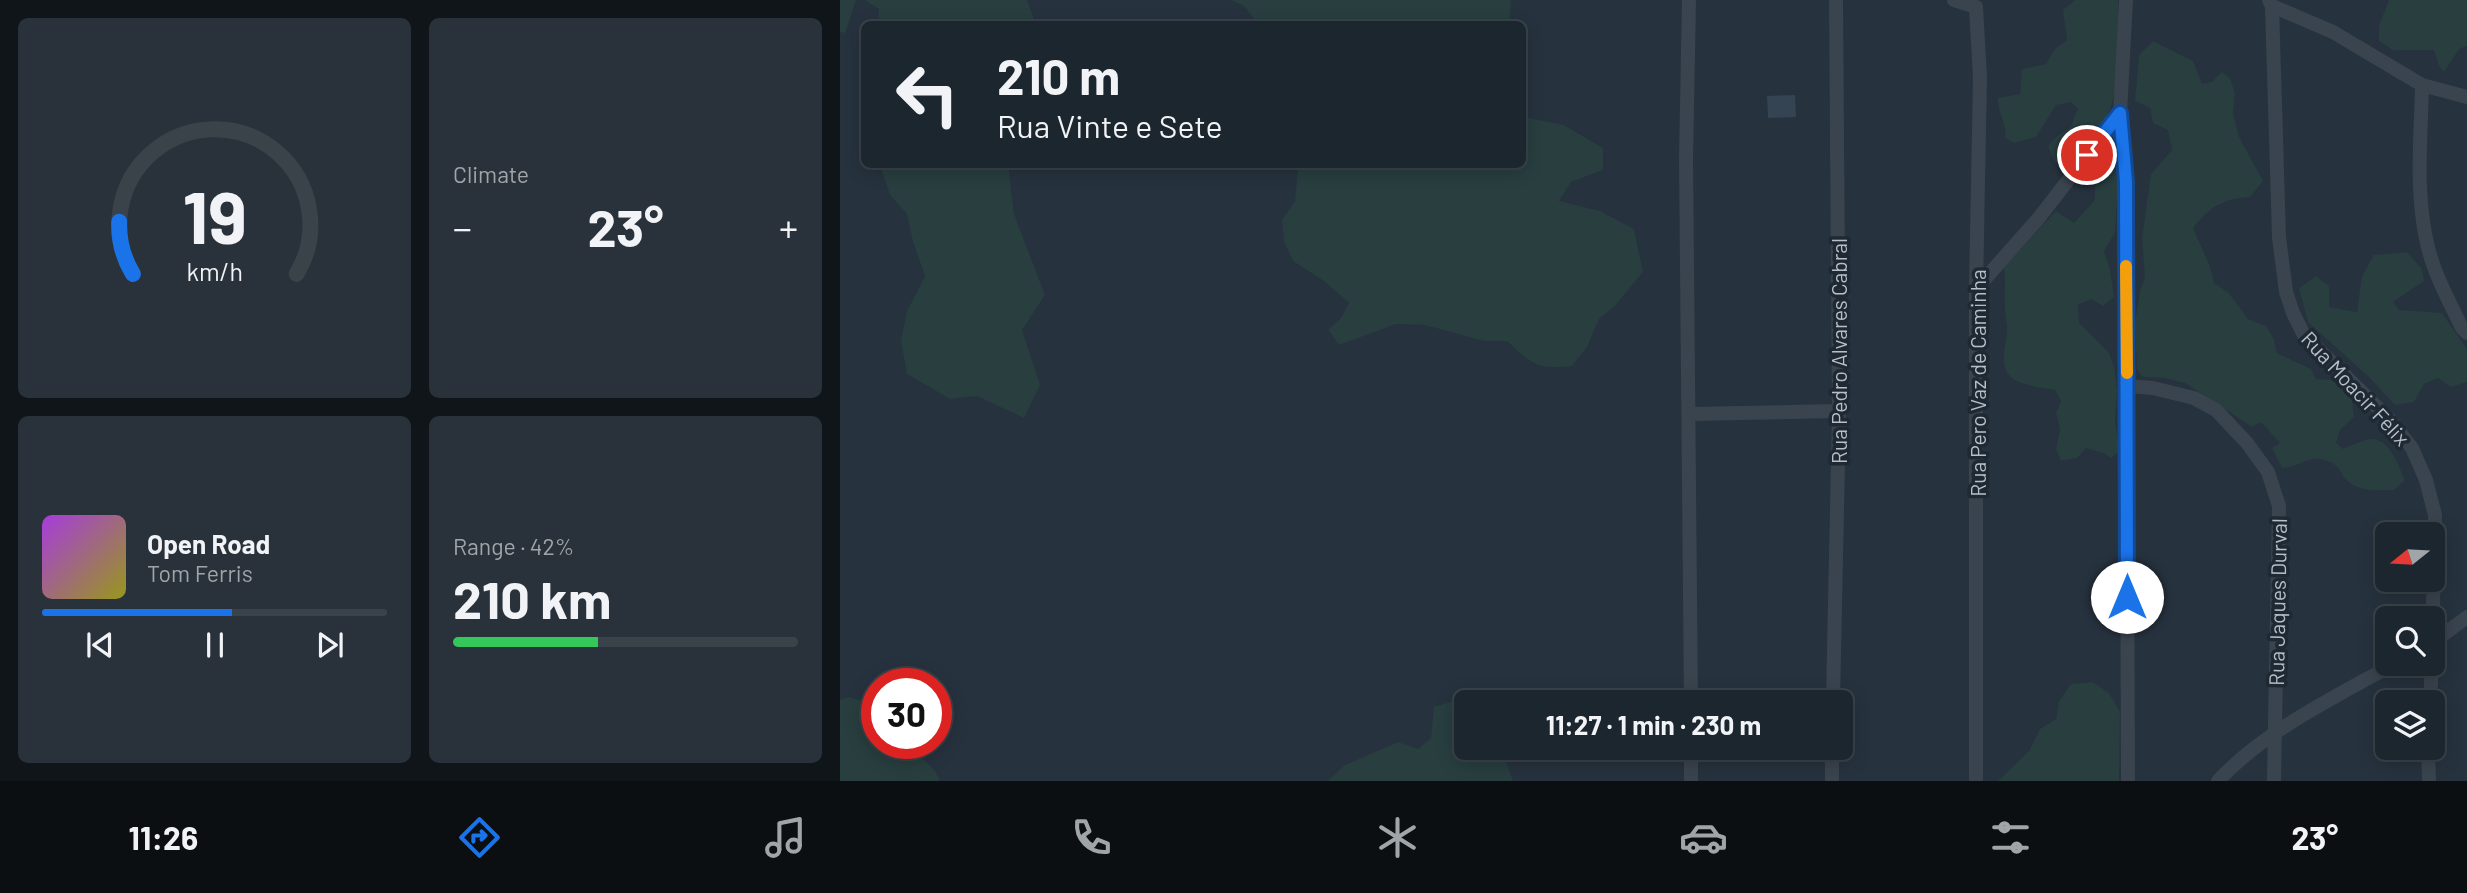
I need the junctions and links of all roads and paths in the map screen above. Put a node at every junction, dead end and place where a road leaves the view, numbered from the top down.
1 (1689, 0) edge
2 (1836, 0) edge
3 (1954, 0) edge
4 (2126, 0) edge
5 (2270, 3) edge
6 (2422, 85) junction
7 (2467, 97) edge
8 (2120, 113) junction
9 (1976, 289) junction
10 (2467, 333) edge
11 (2127, 386) junction
12 (1839, 411) junction
13 (1689, 414) junction
14 (2434, 606) edge
15 (2467, 617) edge
16 (2445, 634) edge
17 (2375, 675) edge
18 (1690, 690) edge
19 (1833, 690) edge
20 (2275, 734) junction
21 (1691, 760) edge
22 (1832, 760) edge
23 (2428, 760) edge
24 (1691, 781) edge
25 (1832, 781) edge
26 (1976, 781) edge
27 (2128, 781) edge
28 (2218, 781) edge
29 (2274, 781) edge
30 (2428, 781) edge

1 - 13 street
2 - 12 street, Rua Pedro Alvares Cabral
3 - 9 street, Rua Pero Vaz de Caminha
4 - 8 street
5 - 6 street
5 - 14 street, Rua Moacir Félix
6 - 7 street
6 - 10 street
8 - 9 street
8 - 11 street
9 - 26 street, Rua Pero Vaz de Caminha
11 - 20 street, Rua Jaques Durval
11 - 27 street
12 - 13 street
12 - 19 street, Rua Pedro Alvares Cabral
13 - 18 street
15 - 16 street
17 - 20 street
20 - 28 street
20 - 29 street, Rua Jaques Durval
21 - 24 street
22 - 25 street
23 - 30 street

